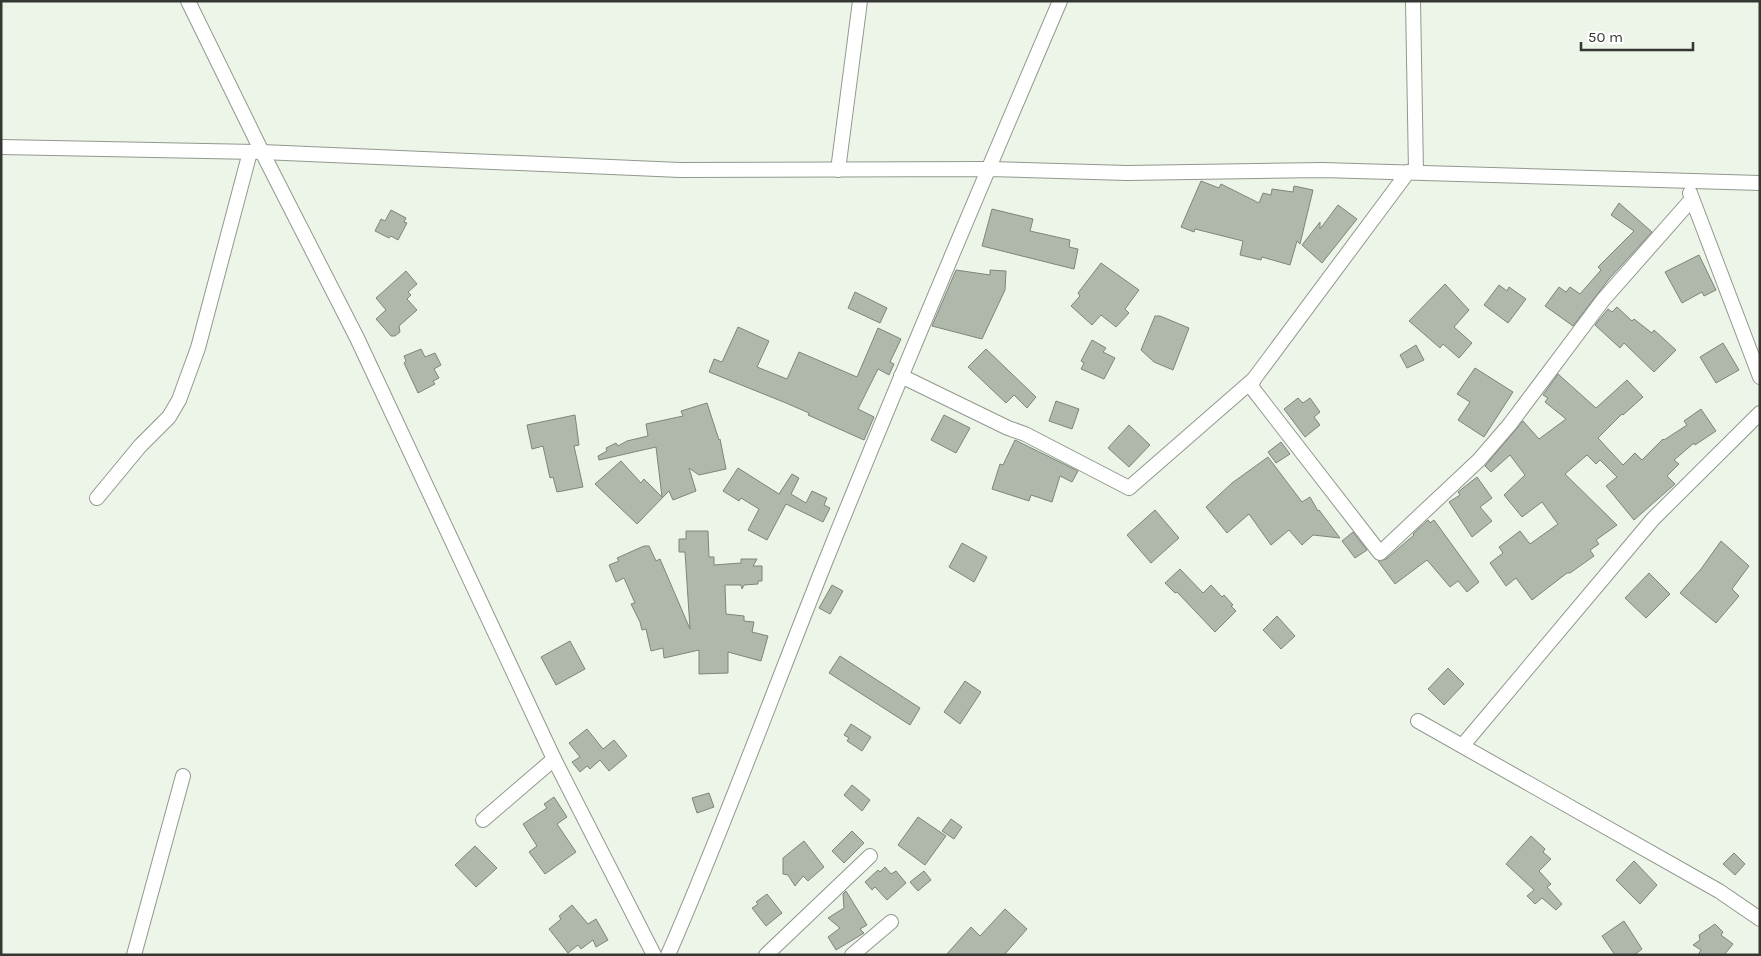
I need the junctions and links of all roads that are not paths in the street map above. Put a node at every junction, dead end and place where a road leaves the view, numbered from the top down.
1 (188, 1) edge
2 (860, 1) edge
3 (1060, 1) edge
4 (1413, 1) edge
5 (1, 147) edge
6 (256, 152) junction
7 (988, 169) junction
8 (838, 170) junction
9 (1412, 172) junction
10 (1685, 182) junction
11 (1760, 183) edge
12 (1692, 199) junction
13 (901, 376) junction
14 (1760, 377) edge
15 (1254, 379) junction
16 (1760, 413) edge
17 (97, 498) dead end
18 (1418, 720) dead end
19 (1463, 745) junction
20 (554, 759) junction
21 (183, 776) dead end
22 (483, 820) dead end
23 (870, 856) dead end
24 (1760, 919) edge
25 (891, 922) dead end
26 (134, 955) edge
27 (654, 955) edge
28 (668, 955) edge
29 (766, 955) edge
30 (852, 955) edge

1 - 6 street
2 - 8 street
3 - 7 street
4 - 9 street
5 - 6 street
6 - 8 street
6 - 17 street
6 - 20 street
7 - 8 street
7 - 9 street
7 - 13 street
9 - 10 street
9 - 15 street
10 - 11 street
10 - 12 street
12 - 14 street
12 - 15 street
13 - 15 street
13 - 28 street
16 - 19 street
18 - 19 street
19 - 24 street
20 - 22 street
20 - 27 street
21 - 26 street
23 - 29 street
25 - 30 street

